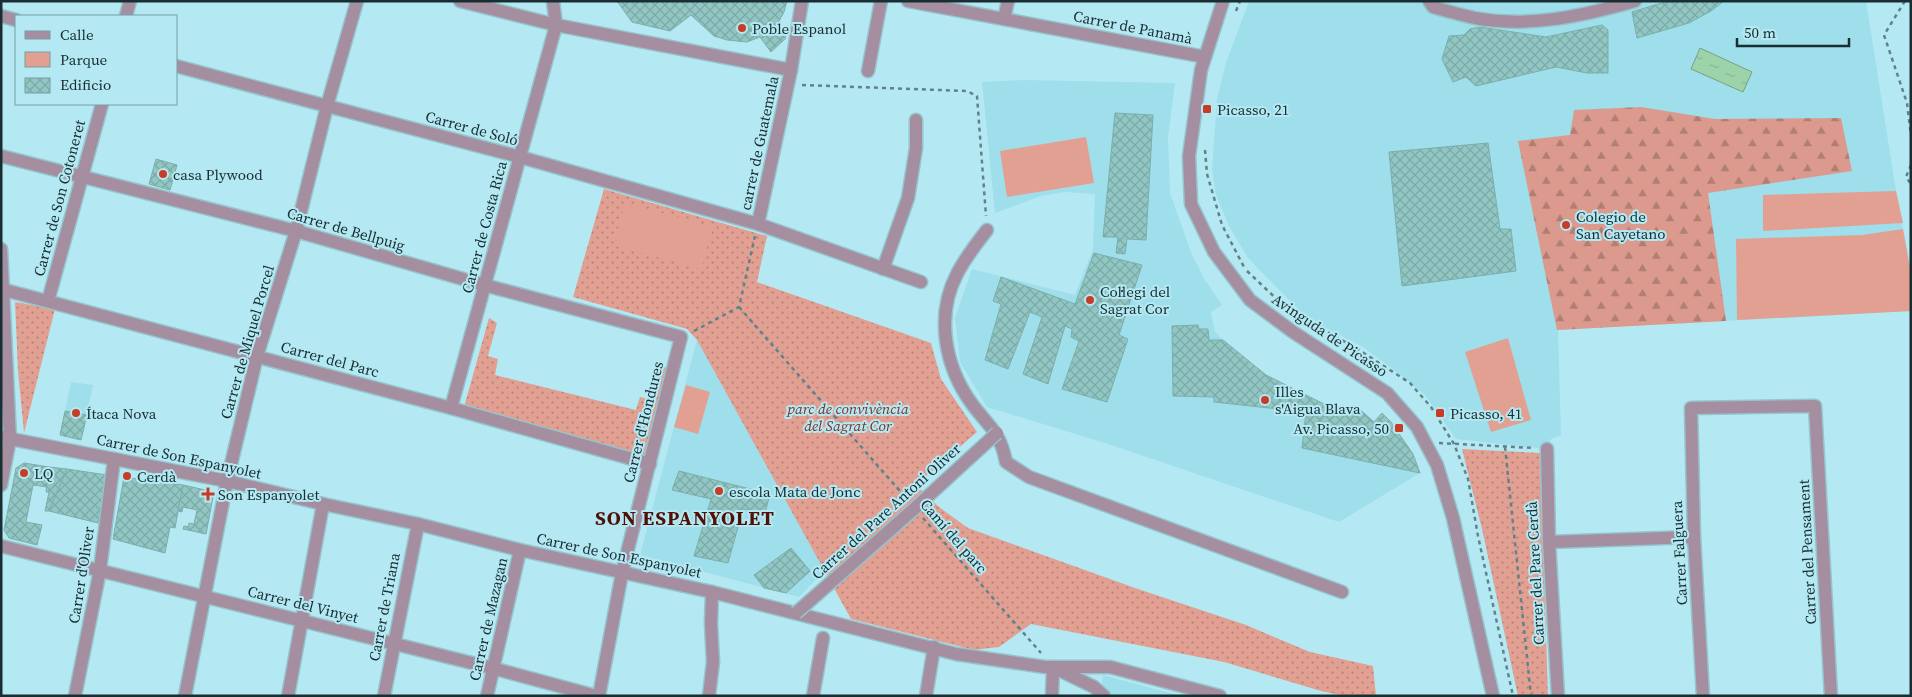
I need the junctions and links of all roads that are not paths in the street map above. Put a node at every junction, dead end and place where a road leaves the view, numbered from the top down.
1 (130, 1) edge
2 (357, 1) edge
3 (460, 1) edge
4 (553, 1) edge
5 (802, 1) edge
6 (881, 1) edge
7 (908, 1) edge
8 (1008, 1) edge
9 (1224, 1) edge
10 (1429, 1) edge
11 (1635, 1) edge
12 (126, 15) edge
13 (1, 16) edge
14 (1004, 19) junction
15 (15, 20) edge
16 (556, 25) junction
17 (1205, 58) junction
18 (178, 67) edge
19 (792, 70) junction
20 (868, 72) dead end
21 (102, 105) edge
22 (327, 106) junction
23 (916, 120) dead end
24 (1, 156) edge
25 (520, 157) junction
26 (82, 176) junction
27 (758, 224) junction
28 (987, 230) road end
29 (296, 231) junction
30 (1, 250) edge
31 (884, 269) junction
32 (921, 282) dead end
33 (484, 285) junction
34 (2, 289) edge
35 (48, 301) junction
36 (681, 338) joint
37 (257, 356) junction
38 (1815, 406) joint
39 (450, 408) junction
40 (996, 432) junction
41 (6, 438) edge
42 (1546, 449) road end
43 (114, 459) junction
44 (650, 464) junction
45 (227, 481) junction
46 (1, 485) edge
47 (323, 504) junction
48 (418, 524) junction
49 (1694, 537) junction
50 (1549, 542) junction
51 (1, 546) edge
52 (520, 550) junction
53 (100, 570) junction
54 (622, 573) junction
55 (712, 592) junction
56 (1342, 592) dead end
57 (204, 595) junction
58 (796, 613) junction
59 (302, 620) junction
60 (823, 638) dead end
61 (393, 644) junction
62 (934, 647) junction
63 (1053, 667) junction
64 (492, 668) junction
65 (75, 696) edge
66 (185, 696) edge
67 (288, 696) edge
68 (384, 696) edge
69 (487, 696) edge
70 (597, 696) edge
71 (709, 696) edge
72 (813, 696) edge
73 (926, 696) edge
74 (1052, 696) edge
75 (1104, 696) edge
76 (1220, 696) edge
77 (1492, 696) edge
78 (1558, 696) edge
79 (1703, 696) edge
80 (1831, 696) edge

1 - 12 street
2 - 22 street, Carrer de Miquel Porcel
3 - 16 street
4 - 16 street
5 - 19 street, carrer de Guatemala
6 - 20 street
7 - 14 street, Carrer de Panamà
8 - 14 street
9 - 17 street, Avinguda de Picasso
10 - 11 street
13 - 15 street
14 - 17 street, Carrer de Panamà
16 - 19 street
16 - 25 street, Carrer de Costa Rica
17 - 77 street, Avinguda de Picasso
18 - 22 street, Carrer de Soló
19 - 27 street, carrer de Guatemala
21 - 26 street, Carrer de Son Cotoneret
22 - 25 street, Carrer de Soló
22 - 29 street, Carrer de Miquel Porcel
23 - 31 street
24 - 26 street, Carrer de Bellpuig
25 - 27 street, Carrer de Soló
25 - 33 street, Carrer de Costa Rica
26 - 29 street, Carrer de Bellpuig
26 - 35 street, Carrer de Son Cotoneret
27 - 31 street, Carrer de Soló
28 - 40 street
29 - 33 street, Carrer de Bellpuig
29 - 37 street, Carrer de Miquel Porcel
30 - 34 street
31 - 32 street, Carrer de Soló
33 - 36 street, Carrer de Bellpuig
33 - 39 street, Carrer de Costa Rica
34 - 35 street, Carrer del Parc
34 - 41 street
35 - 37 street, Carrer del Parc
36 - 44 street, Carrer d'Hondures
37 - 39 street, Carrer del Parc
37 - 45 street, Carrer de Miquel Porcel
38 - 49 street, Carrer Falguera
38 - 80 street, Carrer del Pensament
39 - 44 street, Carrer del Parc
40 - 56 street
40 - 58 street, Carrer del Pare Antoni Oliver, bridge
41 - 43 street, Carrer de Son Espanyolet
41 - 46 street
42 - 50 street, Carrer del Pare Cerdà
43 - 45 street, Carrer de Son Espanyolet
43 - 53 street, Carrer d'Oliver
44 - 54 street, Carrer d'Hondures
45 - 47 street, Carrer de Son Espanyolet
45 - 57 street, Carrer de Miquel Porcel
47 - 48 street, Carrer de Son Espanyolet
47 - 59 street
48 - 52 street, Carrer de Son Espanyolet
48 - 61 street, Carrer de Triana
49 - 50 street
49 - 79 street, Carrer Falguera
50 - 78 street, Carrer del Pare Cerdà
51 - 53 street, Carrer del Vinyet
52 - 54 street, Carrer de Son Espanyolet
52 - 64 street, Carrer de Mazagan
53 - 57 street, Carrer del Vinyet
53 - 65 street, Carrer d'Oliver
54 - 55 street, Carrer de Son Espanyolet
54 - 70 street, Carrer d'Hondures
55 - 58 street, Carrer de Son Espanyolet
55 - 71 street
57 - 59 street, Carrer del Vinyet
57 - 66 street, Carrer de Miquel Porcel
58 - 62 street, Carrer de Son Espanyolet
59 - 61 street, Carrer del Vinyet
59 - 67 street
60 - 72 street
61 - 64 street, Carrer del Vinyet
61 - 68 street, Carrer de Triana
62 - 63 street, Carrer de Son Espanyolet
62 - 73 street
63 - 74 street
63 - 75 street
63 - 76 street, Carrer de Son Espanyolet
64 - 69 street, Carrer de Mazagan
64 - 70 street, Carrer del Vinyet

